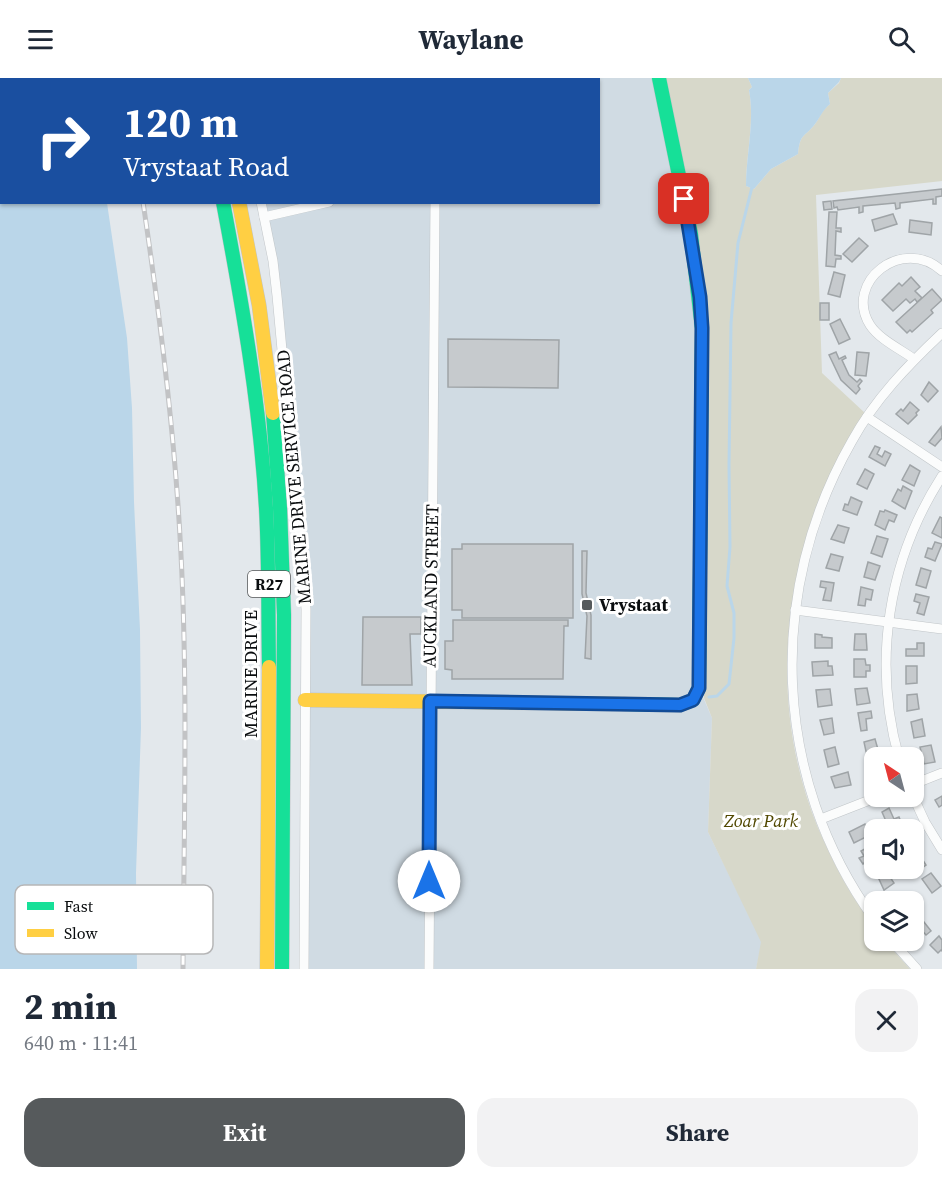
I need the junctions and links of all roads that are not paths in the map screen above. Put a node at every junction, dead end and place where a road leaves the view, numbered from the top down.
1 (659, 78) edge
2 (223, 204) edge
3 (239, 204) edge
4 (261, 204) edge
5 (319, 204) edge
6 (435, 204) edge
7 (264, 217) junction
8 (942, 271) edge
9 (942, 333) edge
10 (914, 359) junction
11 (867, 417) junction
12 (942, 467) edge
13 (942, 476) edge
14 (795, 610) junction
15 (888, 622) junction
16 (942, 629) edge
17 (305, 700) junction
18 (430, 701) junction
19 (897, 747) edge
20 (942, 773) edge
21 (924, 780) edge
22 (864, 802) edge
23 (918, 807) edge
24 (821, 819) junction
25 (942, 850) edge
26 (864, 905) edge
27 (901, 951) edge
28 (267, 969) edge
29 (282, 969) edge
30 (304, 969) edge
31 (429, 969) edge
32 (917, 969) edge

1 - 18 main road
2 - 28 main road, MARINE DRIVE / R27
3 - 29 main road, MARINE DRIVE / R27
4 - 7 street, MARINE DRIVE SERVICE ROAD
5 - 7 street
6 - 18 street, AUCKLAND STREET
7 - 17 street, MARINE DRIVE SERVICE ROAD
8 - 10 street
9 - 10 street
10 - 11 street
11 - 12 street
11 - 14 street
13 - 15 street
14 - 15 street
14 - 24 street
15 - 16 street
15 - 19 street
17 - 18 main road
17 - 30 street, MARINE DRIVE SERVICE ROAD
18 - 31 street, AUCKLAND STREET
20 - 21 street
22 - 24 street
23 - 25 street
24 - 26 street
27 - 32 street

